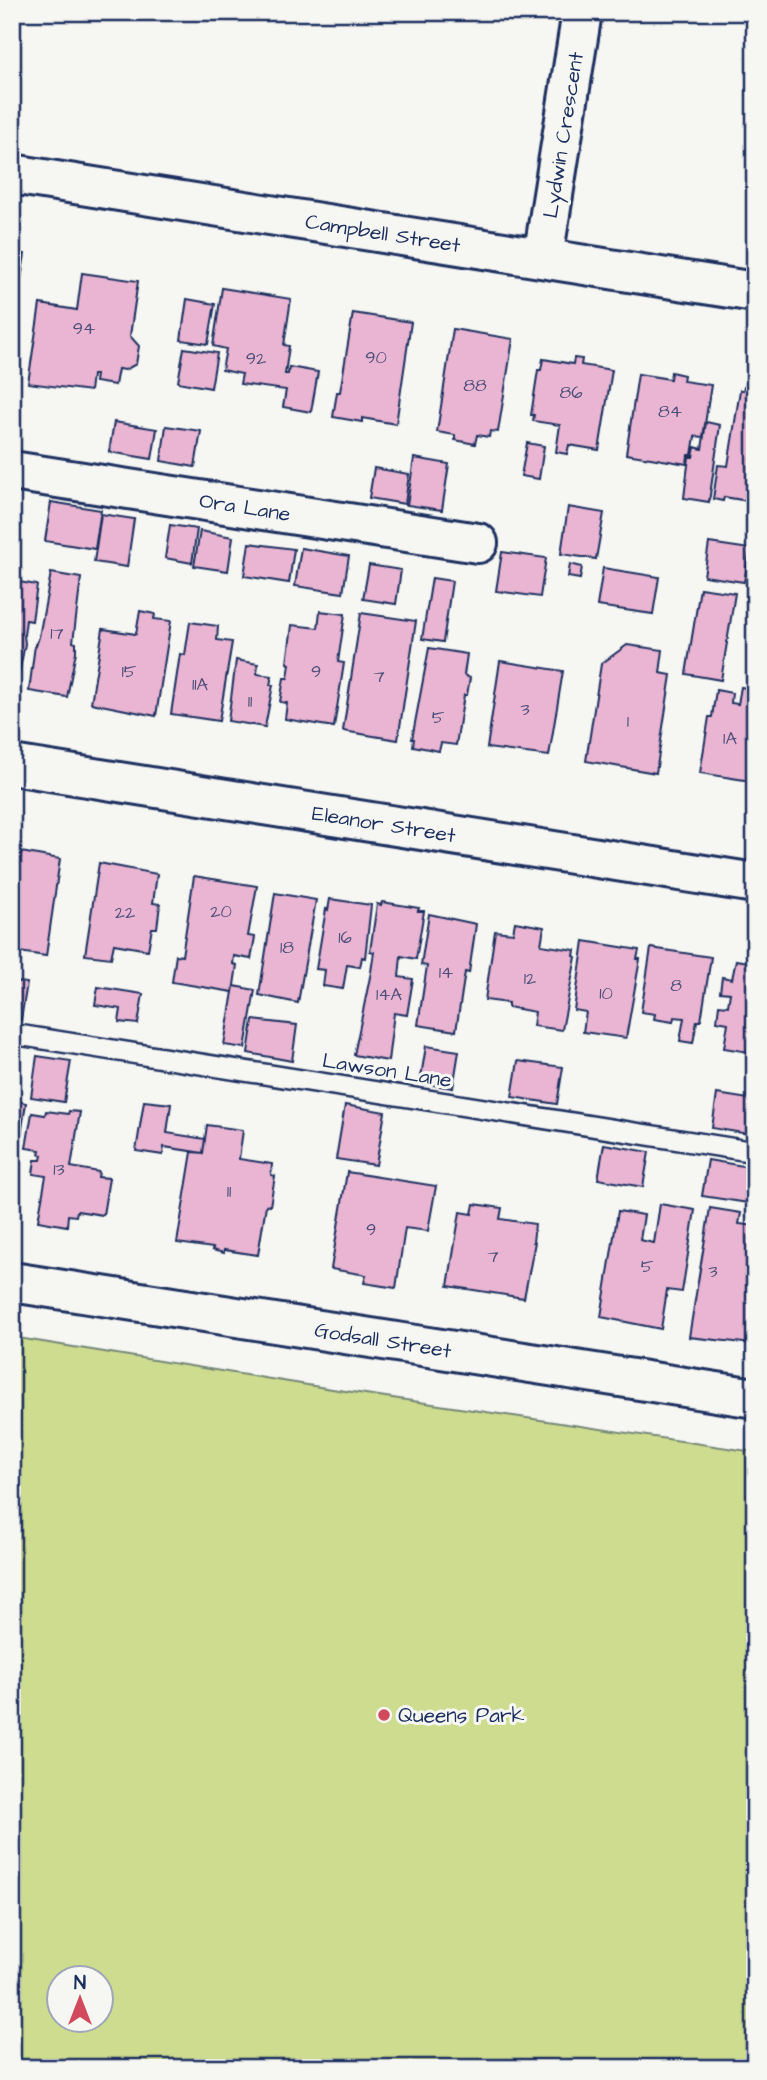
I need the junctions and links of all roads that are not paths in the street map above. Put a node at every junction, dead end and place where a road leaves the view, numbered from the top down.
1 (582, 12) edge
2 (12, 174) edge
3 (543, 258) junction
4 (755, 292) edge
5 (12, 471) edge
6 (478, 543) dead end
7 (12, 765) edge
8 (755, 883) edge
9 (12, 1034) edge
10 (755, 1152) edge
11 (12, 1282) edge
12 (755, 1398) edge

1 - 3 street, Lydwin Crescent
2 - 3 street, Campbell Street
3 - 4 street, Campbell Street
5 - 6 street, Ora Lane
7 - 8 street, Eleanor Street
9 - 10 lane, Lawson Lane
11 - 12 street, Godsall Street

